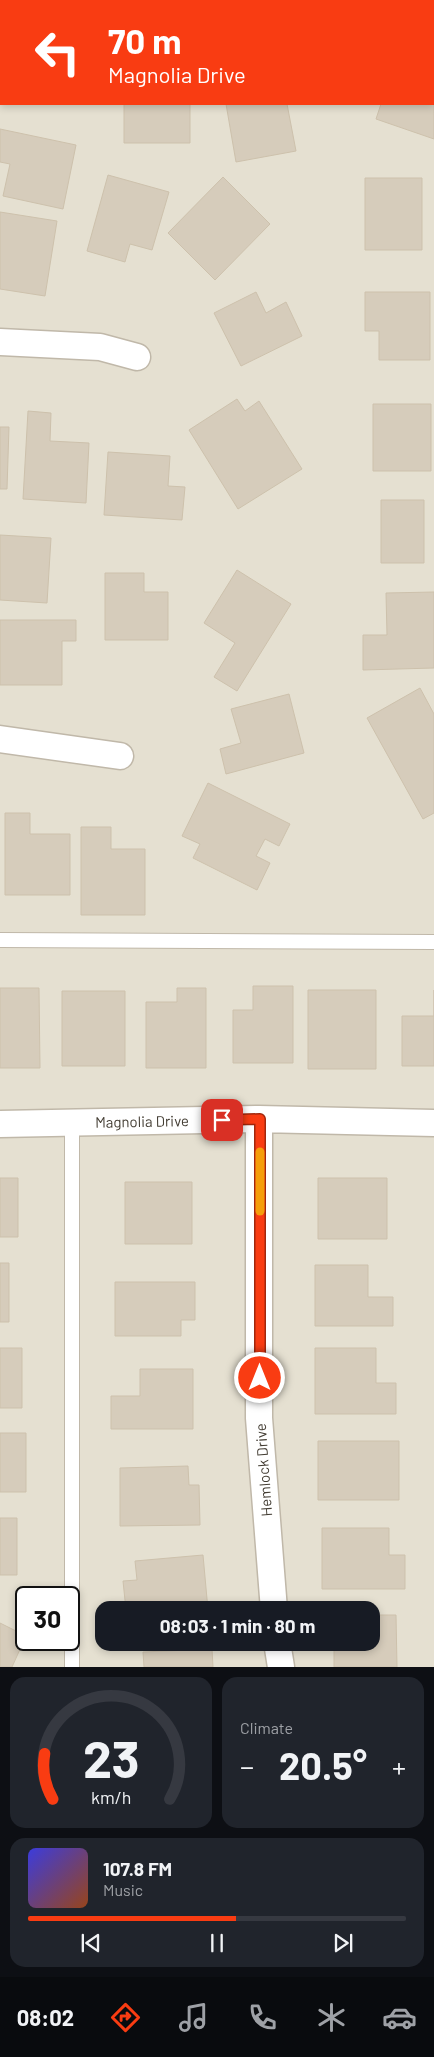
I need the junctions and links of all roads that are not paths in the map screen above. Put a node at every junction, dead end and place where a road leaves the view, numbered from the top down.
1 (0, 342) edge
2 (137, 357) dead end
3 (0, 739) edge
4 (120, 756) dead end
5 (0, 940) edge
6 (434, 942) edge
7 (260, 1119) junction
8 (72, 1123) junction
9 (0, 1124) edge
10 (434, 1124) edge
11 (273, 1601) edge
12 (278, 1651) edge
13 (72, 1667) edge
14 (280, 1667) edge

1 - 2 street
3 - 4 street
5 - 6 lane
7 - 8 street, Magnolia Drive
7 - 10 street, Magnolia Drive
7 - 11 street, Hemlock Drive
8 - 9 street, Magnolia Drive
8 - 13 lane
12 - 14 street

